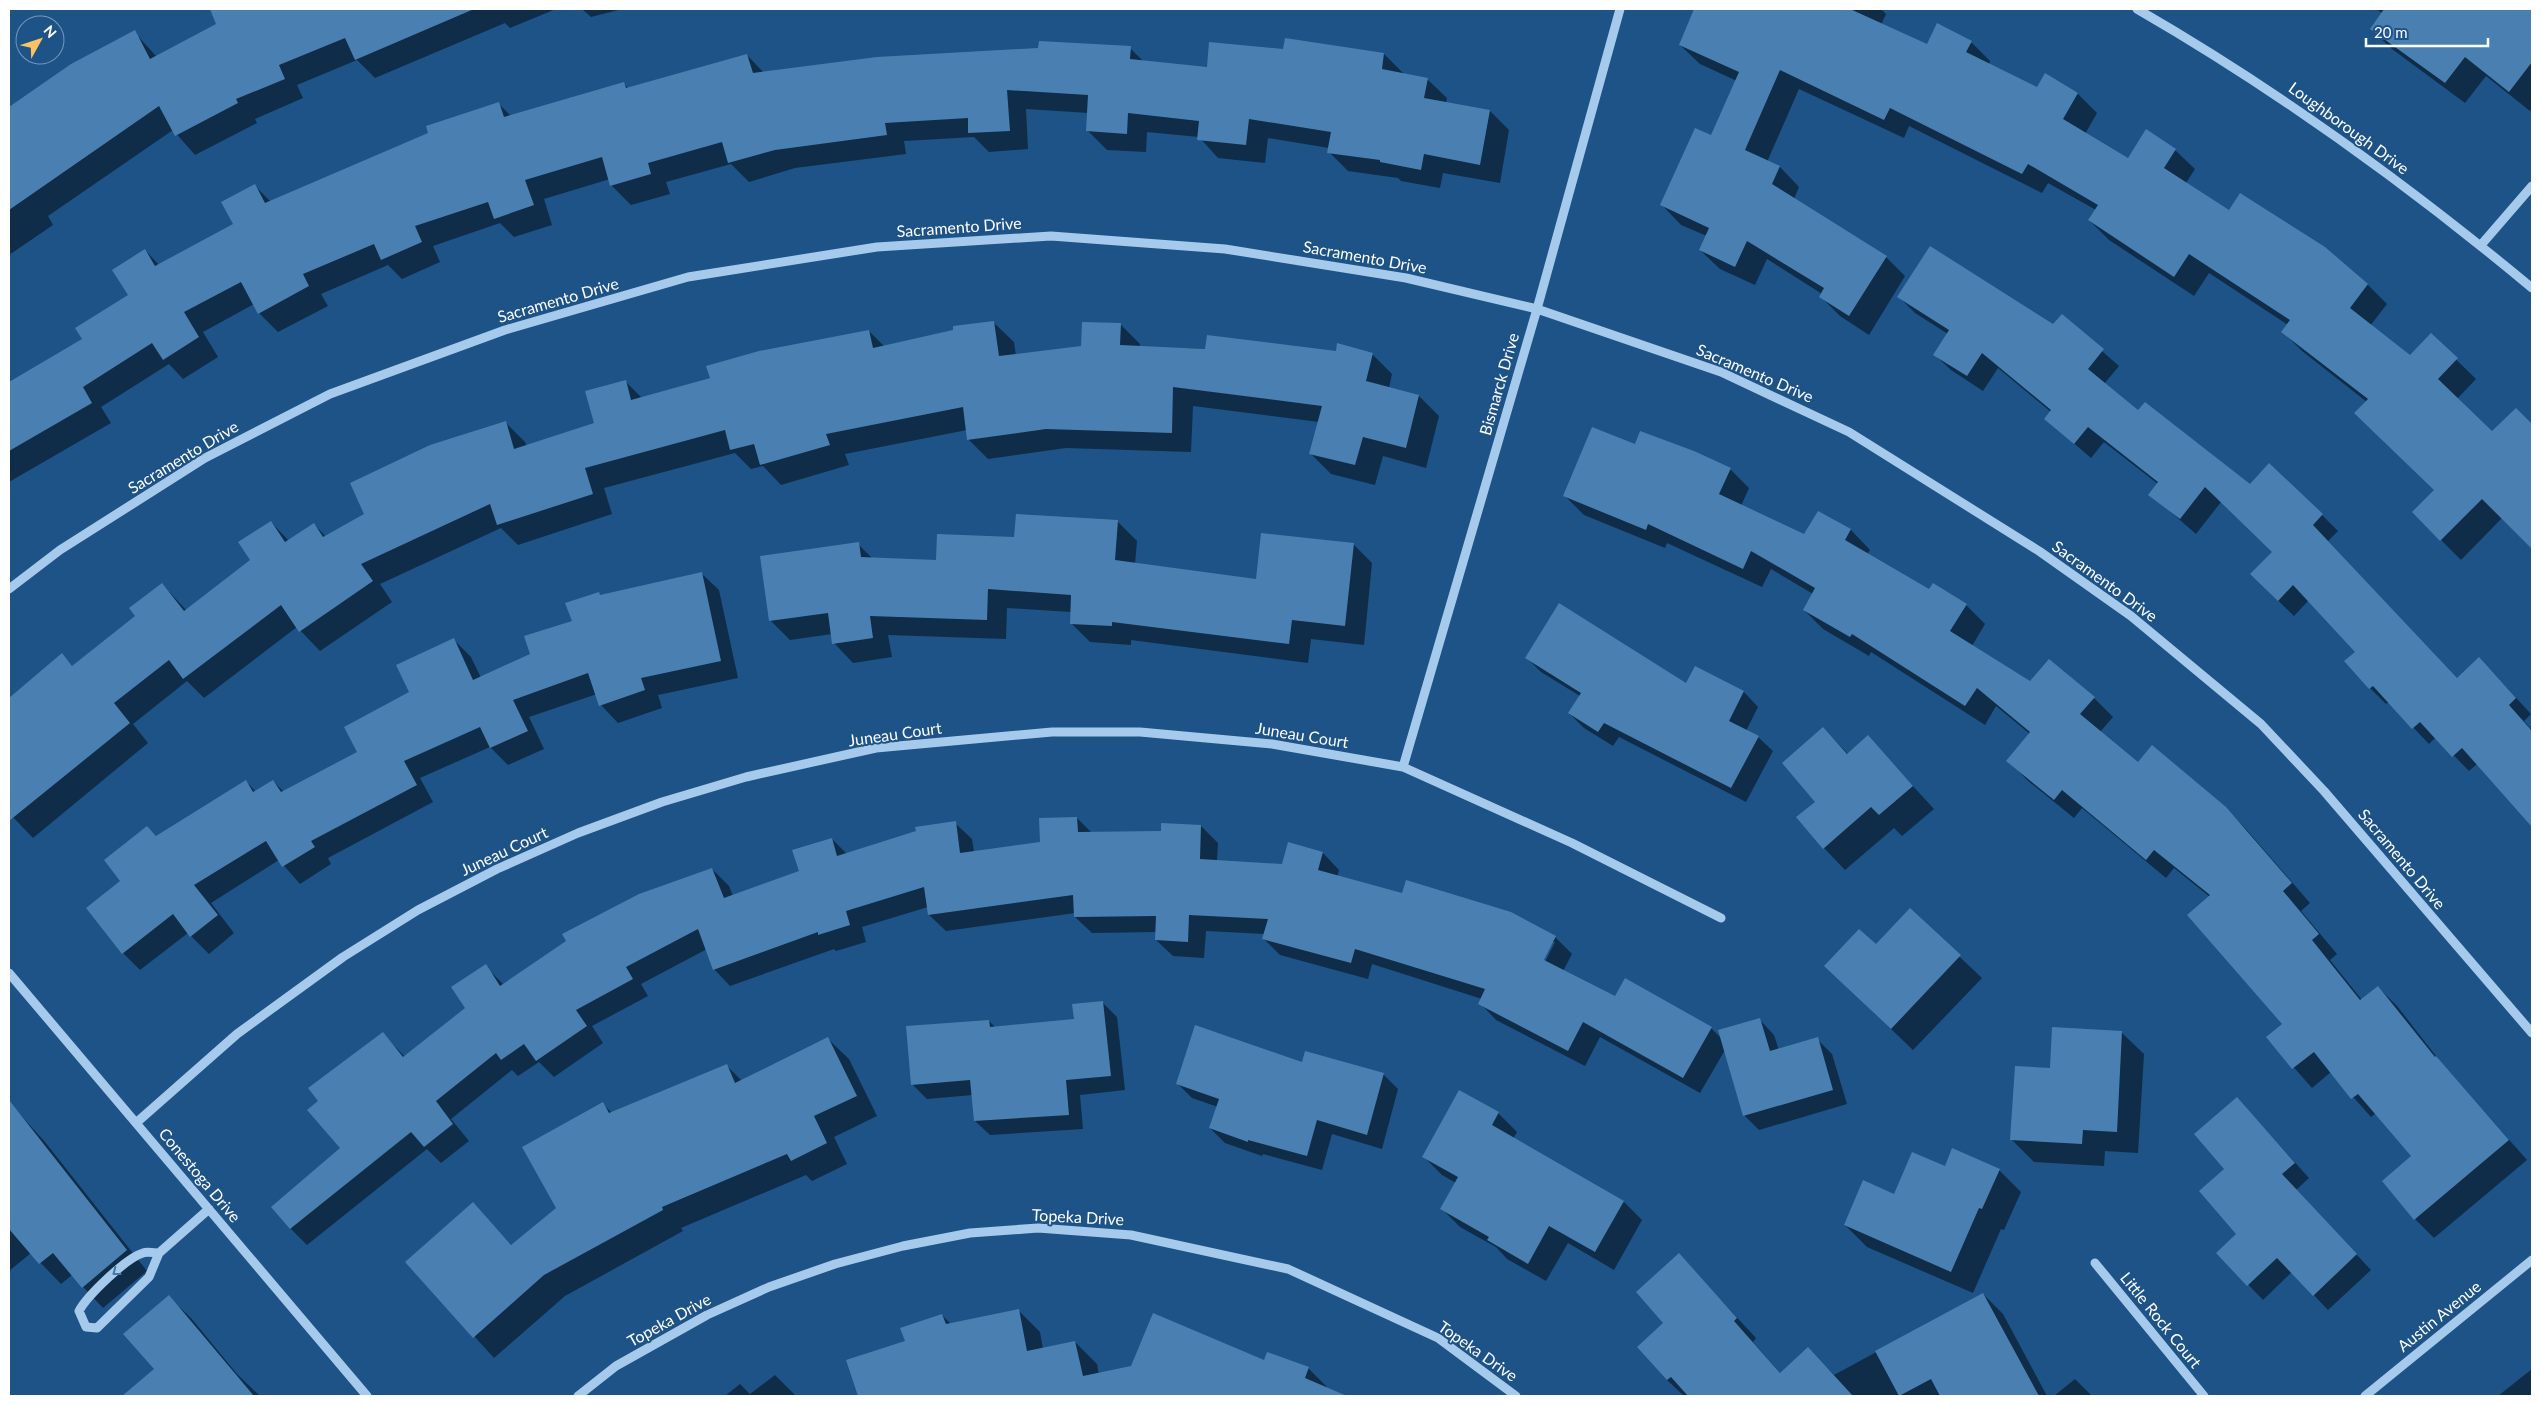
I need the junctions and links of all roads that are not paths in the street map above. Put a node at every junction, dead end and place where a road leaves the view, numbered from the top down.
1 (1620, 9) edge
2 (2137, 9) edge
3 (2532, 186) edge
4 (2480, 245) junction
5 (2532, 288) edge
6 (1537, 309) junction
7 (9, 588) edge
8 (1403, 767) junction
9 (1721, 918) dead end
10 (9, 974) edge
11 (2532, 1033) edge
12 (136, 1123) junction
13 (209, 1208) junction
14 (159, 1254) junction
15 (2532, 1260) edge
16 (2095, 1263) dead end
17 (367, 1396) edge
18 (578, 1396) edge
19 (1516, 1396) edge
20 (2204, 1396) edge
21 (2366, 1396) edge

1 - 6 street, Bismarck Drive
2 - 4 street, Loughborough Drive
3 - 4 street
4 - 5 street, Loughborough Drive
6 - 7 street, Sacramento Drive
6 - 8 street, Bismarck Drive
6 - 11 street, Sacramento Drive
8 - 9 street, Juneau Court
8 - 12 street, Juneau Court
10 - 12 street, Conestoga Drive
12 - 13 street, Conestoga Drive
13 - 14 street
13 - 17 street, Conestoga Drive
14 -> 14 street
15 - 21 street, Austin Avenue
16 - 20 street, Little Rock Court
18 - 19 street, Topeka Drive

